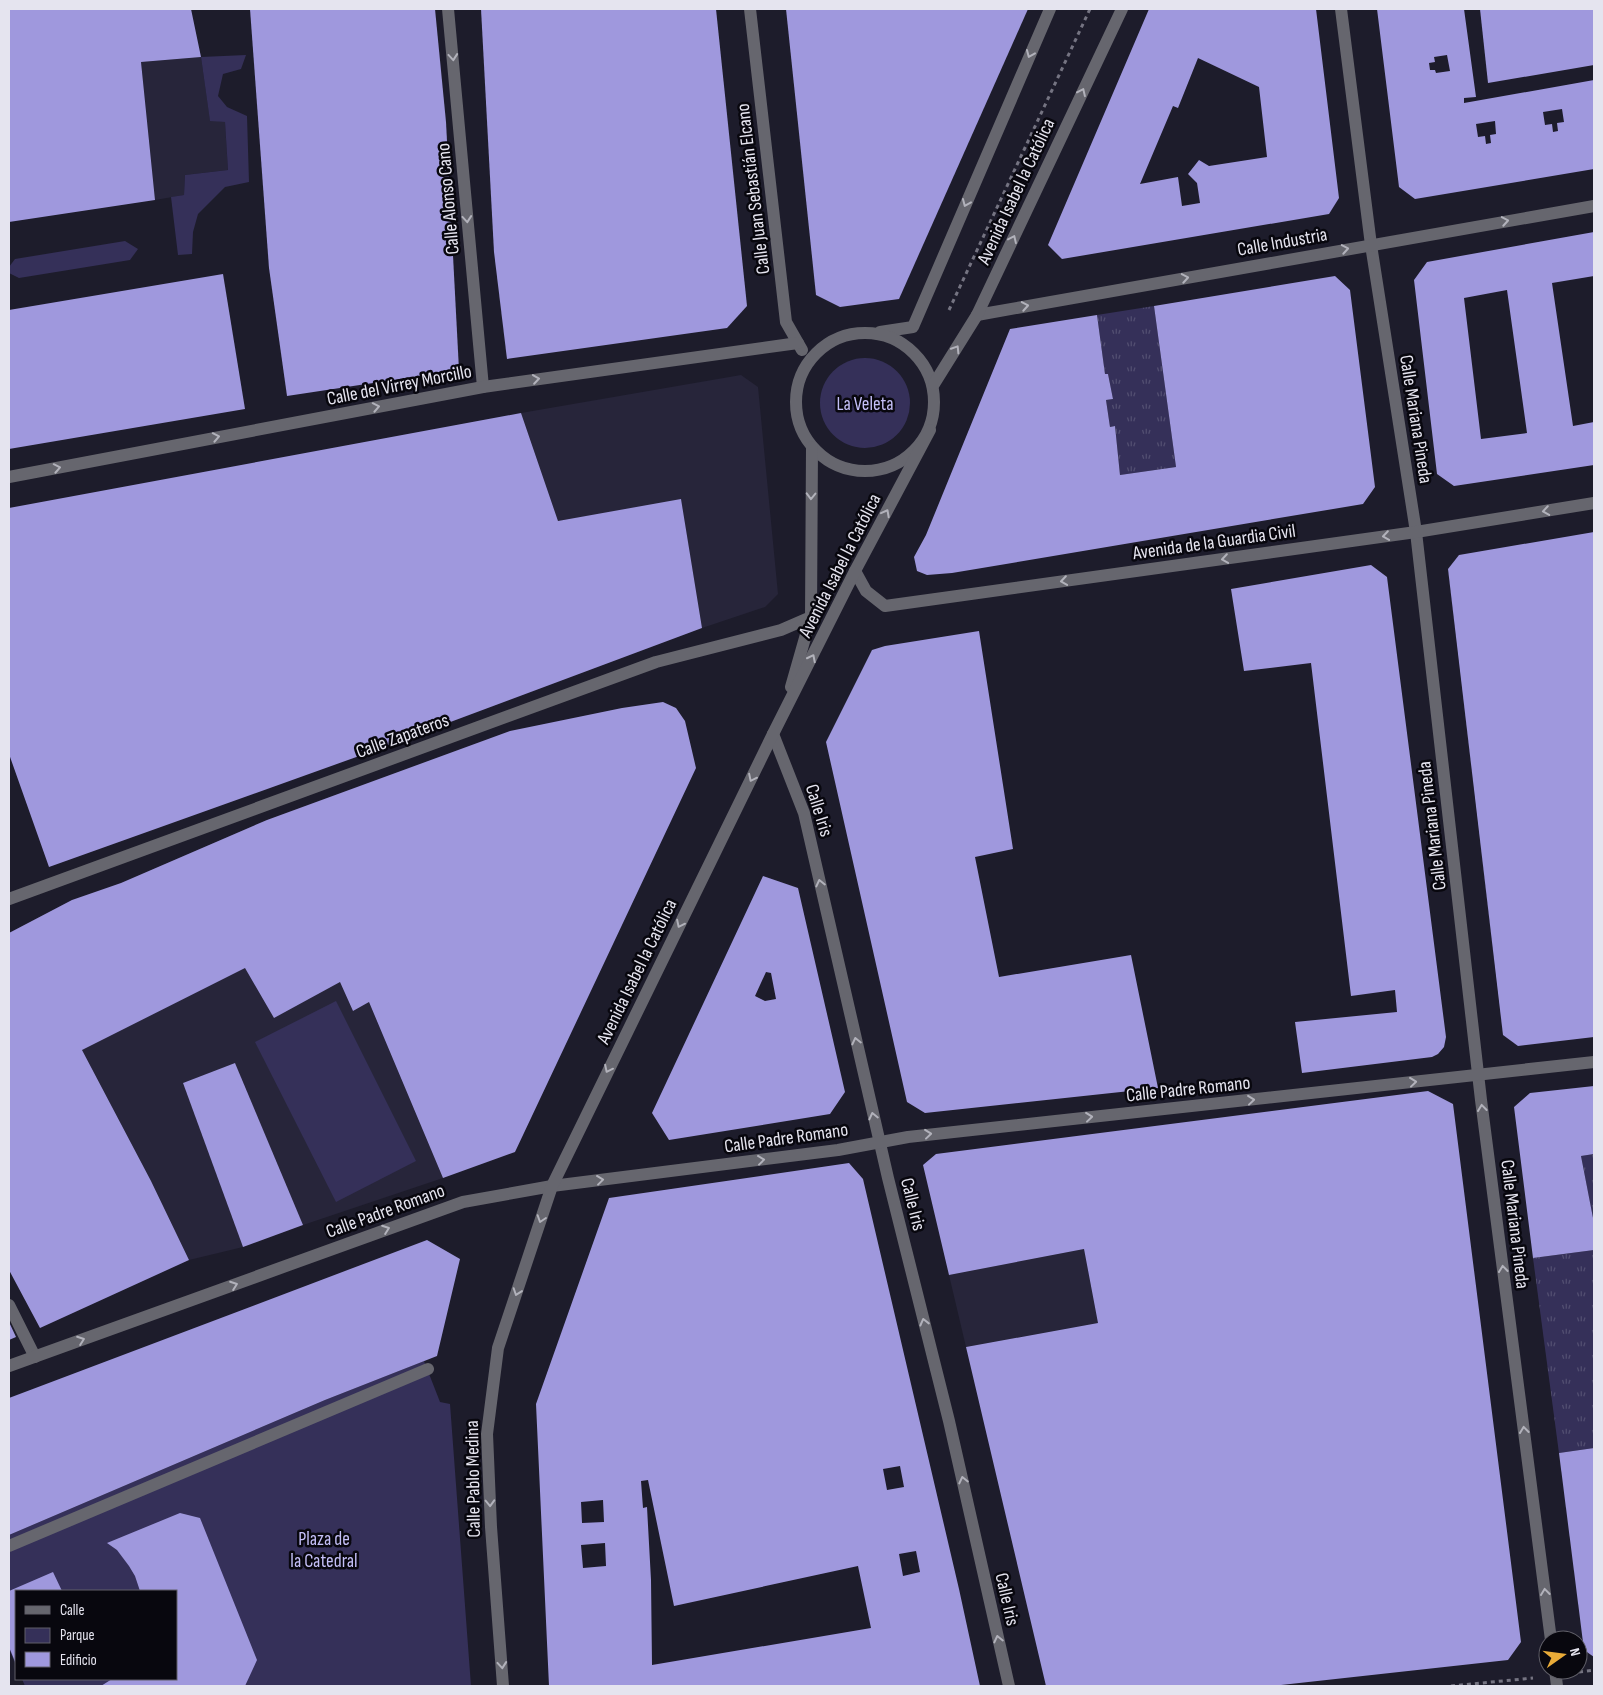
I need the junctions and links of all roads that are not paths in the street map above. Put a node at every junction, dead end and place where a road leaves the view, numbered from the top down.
1 (448, 9) edge
2 (750, 9) edge
3 (1050, 9) edge
4 (1122, 9) edge
5 (1341, 9) edge
6 (1594, 206) edge
7 (1371, 245) junction
8 (977, 314) junction
9 (874, 333) junction
10 (798, 343) junction
11 (808, 359) junction
12 (934, 384) junction
13 (482, 387) junction
14 (930, 430) junction
15 (812, 447) junction
16 (9, 477) edge
17 (1594, 503) edge
18 (1416, 532) junction
19 (855, 571) junction
20 (812, 617) junction
21 (782, 717) junction
22 (774, 734) junction
23 (9, 899) edge
24 (1594, 1062) edge
25 (1478, 1075) junction
26 (880, 1142) junction
27 (552, 1186) junction
28 (532, 1246) joint
29 (9, 1305) edge
30 (35, 1356) junction
31 (9, 1366) edge
32 (428, 1369) dead end
33 (9, 1546) edge
34 (1550, 1630) edge
35 (503, 1686) edge
36 (1009, 1686) edge

1 -> 13 street, Calle Alonso Cano
2 - 10 street, Calle Juan Sebastián Elcano
3 -> 9 street, Avenida Isabel la Católica
8 -> 4 street, Avenida Isabel la Católica
5 - 7 street, Calle Mariana Pineda
7 -> 6 street, Calle Industria
8 -> 7 street, Calle Industria
7 - 18 street, Calle Mariana Pineda
12 -> 8 street, Avenida Isabel la Católica
9 - 11 street
9 - 12 street
10 - 11 street, Calle Juan Sebastián Elcano
13 -> 10 street, Calle del Virrey Morcillo
11 - 15 street
12 - 14 street
16 -> 13 street, Calle del Virrey Morcillo
14 - 15 street
19 -> 14 street, Avenida Isabel la Católica
15 -> 20 street, Avenida Isabel la Católica
17 -> 18 street, Avenida de la Guardia Civil
18 -> 19 street, Avenida de la Guardia Civil
18 - 25 street, Calle Mariana Pineda
21 -> 19 street, Avenida Isabel la Católica
20 - 21 street, Avenida Isabel la Católica
20 - 23 street, Calle Zapateros
21 - 22 street, Avenida Isabel la Católica
26 -> 22 street, Calle Iris
22 -> 27 street, Avenida Isabel la Católica
24 - 25 street, Calle Padre Romano
26 -> 25 street, Calle Padre Romano
34 -> 25 street, Calle Mariana Pineda
27 -> 26 street, Calle Padre Romano
36 -> 26 street, Calle Iris
27 -> 28 street, Avenida Isabel la Católica
30 -> 27 street, Calle Padre Romano
28 -> 35 street, Calle Pablo Medina
29 - 30 street
30 - 31 street, Calle Padre Romano
32 - 33 street

